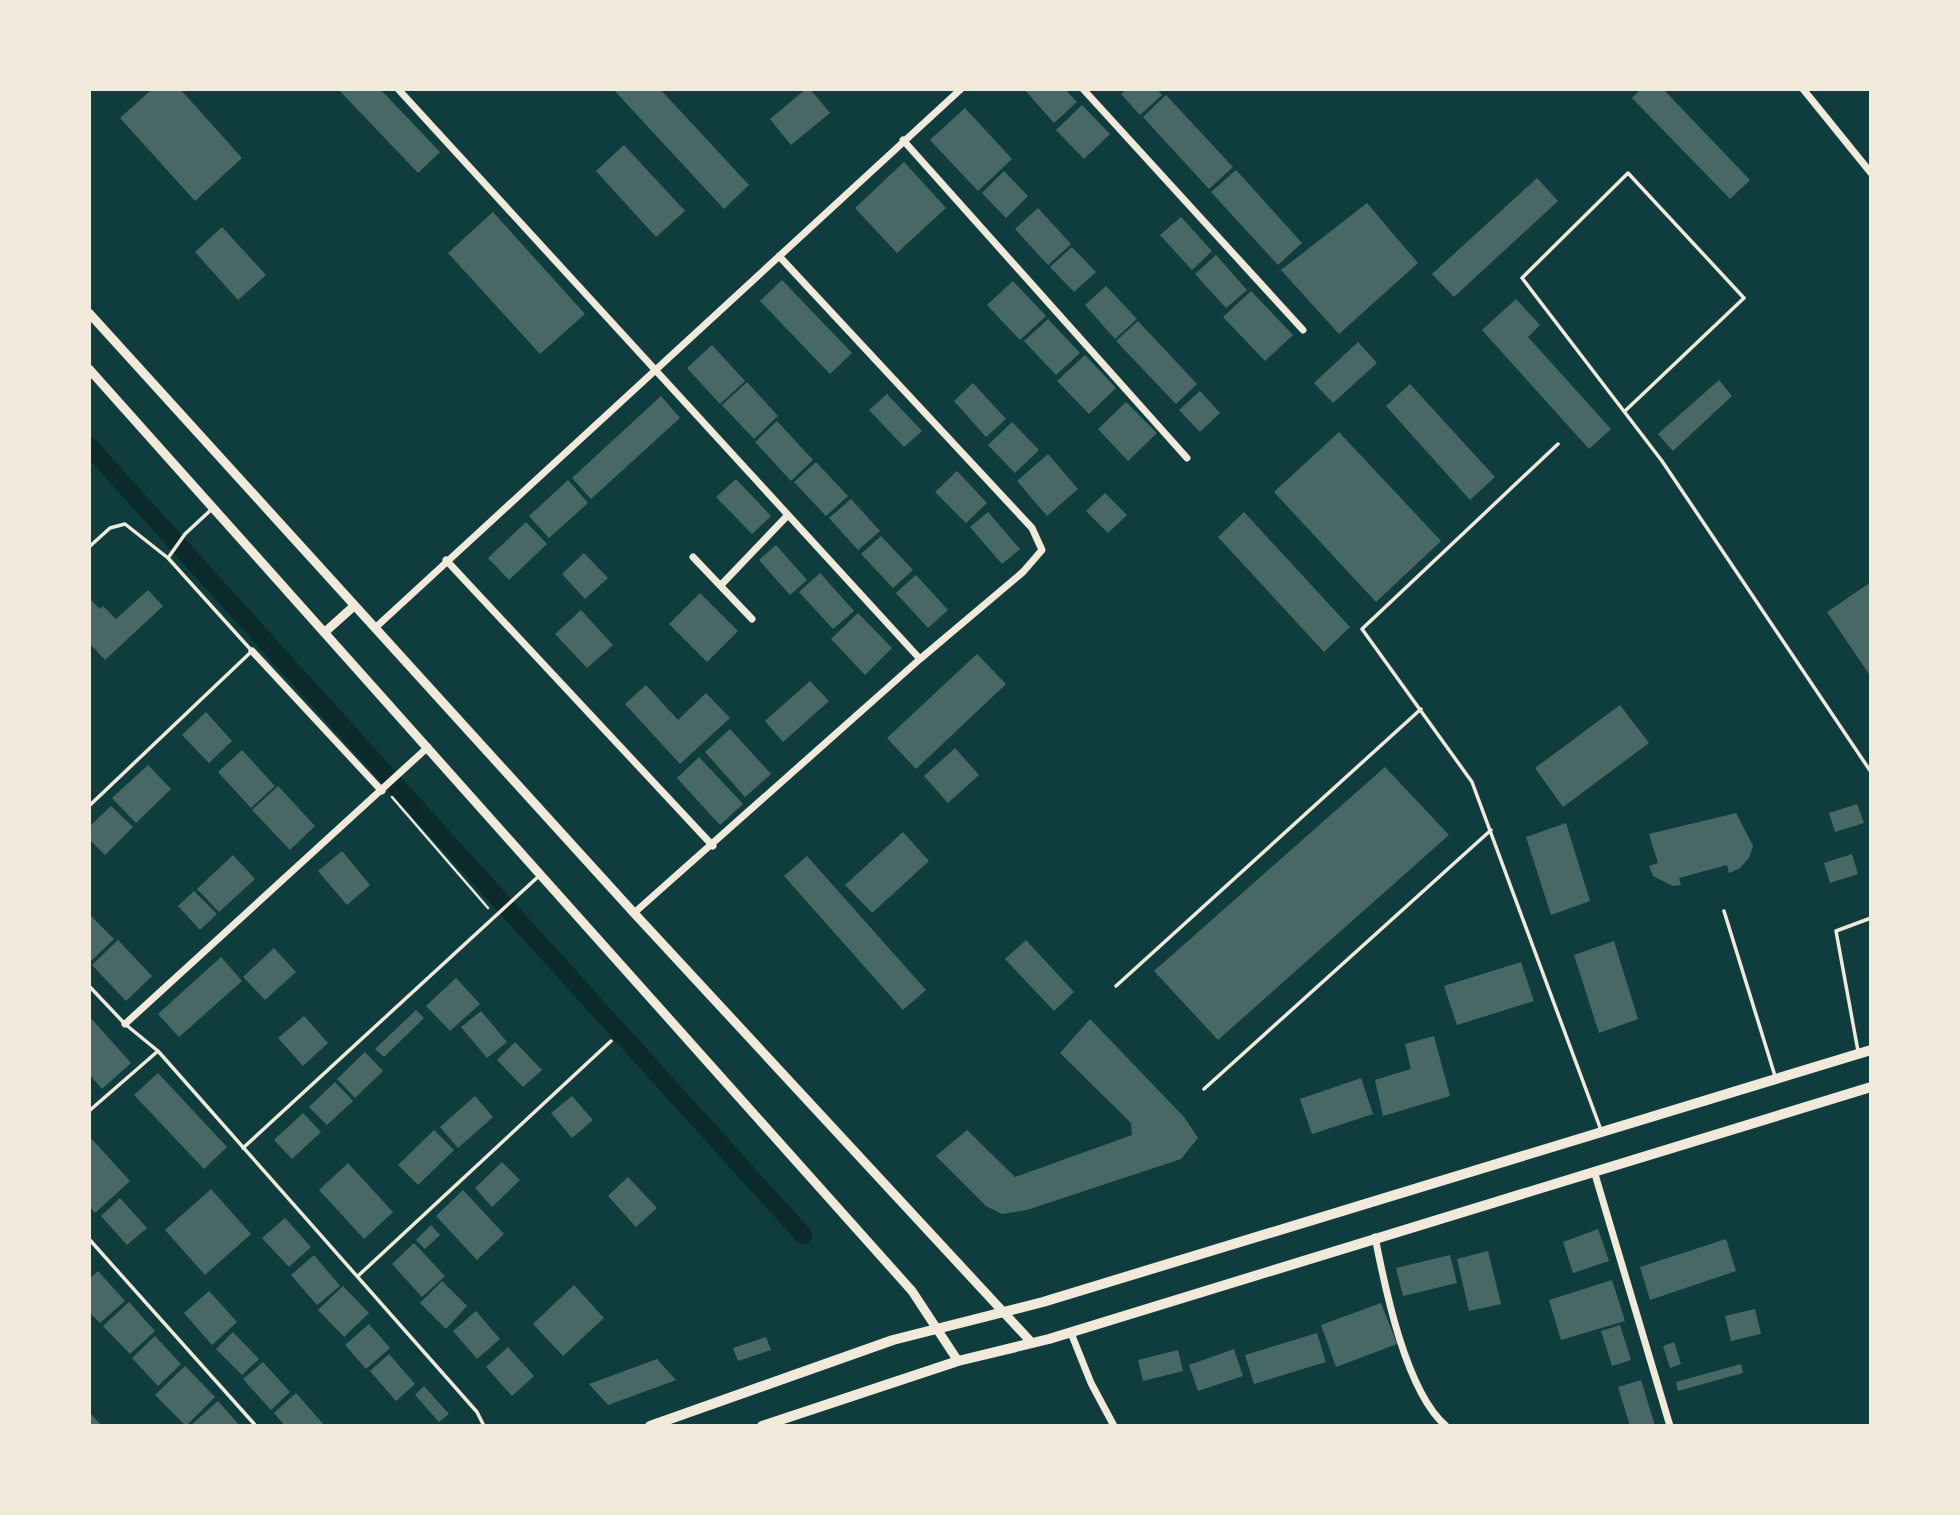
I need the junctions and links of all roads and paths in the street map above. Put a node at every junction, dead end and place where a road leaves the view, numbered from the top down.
1 (398, 89) edge
2 (961, 89) edge
3 (1083, 89) edge
4 (1802, 89) edge
5 (903, 140) junction
6 (1871, 173) edge
7 (779, 256) junction
8 (89, 313) edge
9 (1303, 330) dead end
10 (656, 368) junction
11 (89, 369) edge
12 (1625, 411) junction
13 (1558, 444) dead end
14 (1187, 458) dead end
15 (214, 507) junction
16 (787, 516) junction
17 (89, 547) edge
18 (693, 557) dead end
19 (168, 558) junction
20 (446, 560) junction
21 (721, 585) junction
22 (354, 606) junction
23 (752, 619) dead end
24 (374, 628) junction
25 (325, 632) junction
26 (251, 651) junction
27 (920, 659) junction
28 (1421, 709) junction
29 (428, 747) junction
30 (1871, 772) edge
31 (384, 788) junction
32 (89, 806) edge
33 (1490, 830) junction
34 (713, 846) junction
35 (542, 874) junction
36 (1724, 911) dead end
37 (634, 913) junction
38 (495, 915) junction
39 (1871, 918) edge
40 (89, 986) edge
41 (1116, 986) dead end
42 (125, 1024) junction
43 (611, 1041) dead end
44 (1871, 1050) edge
45 (158, 1052) junction
46 (1858, 1054) junction
47 (1776, 1080) junction
48 (1871, 1087) edge
49 (1204, 1089) dead end
50 (89, 1111) edge
51 (1601, 1130) junction
52 (243, 1148) junction
53 (1594, 1171) junction
54 (1375, 1237) junction
55 (89, 1239) edge
56 (359, 1276) junction
57 (1006, 1312) junction
58 (937, 1329) junction
59 (1071, 1333) junction
60 (1032, 1343) junction
61 (958, 1361) junction
62 (256, 1426) edge
63 (484, 1426) edge
64 (650, 1426) edge
65 (762, 1426) edge
66 (1114, 1426) edge
67 (1446, 1426) edge
68 (1670, 1426) edge

1 - 10 street
2 - 5 street
3 - 9 street
4 - 6 street
5 - 7 street
5 - 14 street
7 - 10 street
7 - 27 street
8 - 22 street
10 - 16 street
10 - 20 street
11 - 15 street
12 - 12 lane
12 - 30 lane
13 - 28 lane
15 - 19 lane
15 - 25 street
16 - 21 street
16 - 27 street
17 - 19 lane
18 - 21 street
19 - 26 lane
20 - 24 street
20 - 34 street
21 - 23 street
22 - 24 street
22 - 25 street
24 - 37 street
25 - 29 street
26 - 31 street
26 - 32 lane
27 - 34 street
28 - 33 lane
28 - 41 lane
29 - 31 street
29 - 35 street
31 - 38 path
31 - 42 street
33 - 49 lane
33 - 51 lane
34 - 37 street
35 - 38 lane
35 - 58 street
36 - 47 lane
37 - 57 street
38 - 52 lane
39 - 46 lane
40 - 42 lane
42 - 45 lane
43 - 56 lane
44 - 46 main road
45 - 50 lane
45 - 52 lane
46 - 47 main road
47 - 51 main road
48 - 53 main road
51 - 57 main road
52 - 56 lane
53 - 54 main road
53 - 68 street
54 - 59 main road
54 - 67 street
55 - 62 lane
56 - 63 lane
57 - 58 main road
57 - 60 street
58 - 61 street
58 - 64 main road
59 - 60 main road
59 - 66 street
60 - 61 main road
61 - 65 main road

